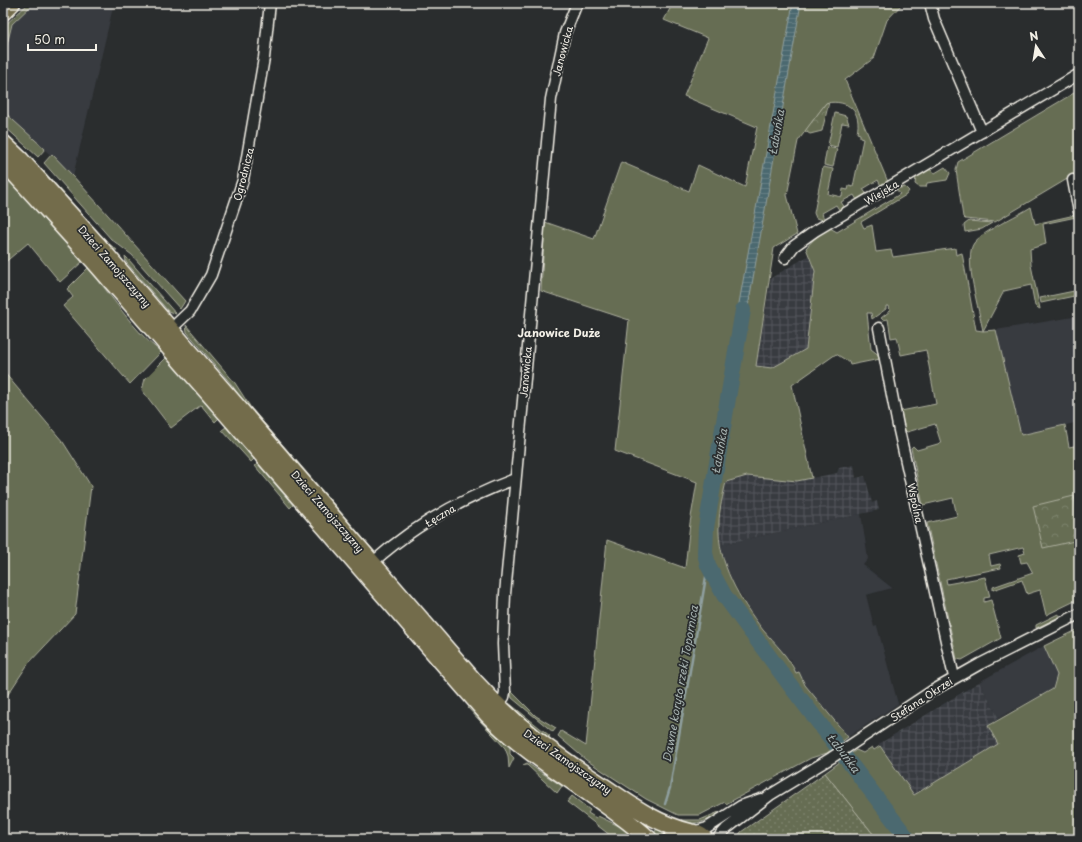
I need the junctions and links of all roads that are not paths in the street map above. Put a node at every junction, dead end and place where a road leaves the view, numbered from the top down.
1 (12, 3) edge
2 (270, 3) edge
3 (577, 3) edge
4 (930, 3) edge
5 (3, 12) edge
6 (1079, 74) edge
7 (982, 132) junction
8 (3, 143) edge
9 (3, 161) edge
10 (1073, 180) dead end
11 (1079, 212) edge
12 (785, 258) dead end
13 (879, 328) dead end
14 (170, 329) junction
15 (515, 479) junction
16 (372, 563) junction
17 (1079, 614) edge
18 (954, 678) junction
19 (493, 711) junction
20 (770, 795) junction
21 (696, 834) edge
22 (649, 839) edge
23 (672, 839) edge
24 (717, 839) edge

1 - 5 main road
2 - 14 street, Ogrodnicza
3 - 15 street, Janowicka
4 - 7 street
6 - 7 street, Wiejska
7 - 12 street, Wiejska
8 - 14 main road, Dzieci Zamojszczyzny
9 - 19 main road, Dzieci Zamojszczyzny
10 - 11 street
13 - 18 street, Wspólna
14 - 16 main road, Dzieci Zamojszczyzny
15 - 16 street, Łęczna
15 - 19 street, Janowicka
16 - 19 main road, Dzieci Zamojszczyzny
17 - 18 street, Stefana Okrzei
18 - 20 street, Stefana Okrzei
19 - 21 main road, Dzieci Zamojszczyzny
19 - 22 main road, Dzieci Zamojszczyzny
20 - 21 street, Stefana Okrzei
20 - 24 street, Stefana Okrzei
21 - 23 main road

